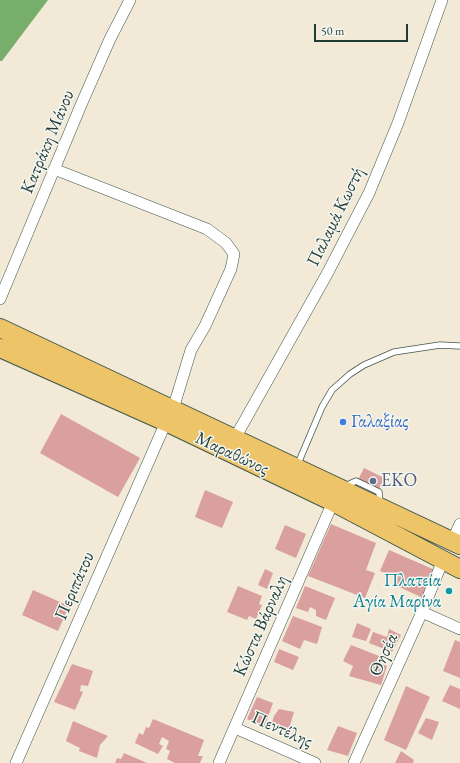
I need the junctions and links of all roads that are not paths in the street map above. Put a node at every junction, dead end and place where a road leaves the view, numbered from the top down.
1 (130, 0) edge
2 (442, 0) edge
3 (54, 169) junction
4 (0, 298) edge
5 (0, 328) edge
6 (460, 346) edge
7 (0, 348) edge
8 (169, 415) junction
9 (235, 438) junction
10 (296, 467) junction
11 (337, 495) junction
12 (460, 524) edge
13 (456, 544) edge
14 (443, 560) junction
15 (460, 569) edge
16 (422, 612) junction
17 (460, 629) edge
18 (235, 728) junction
19 (16, 763) edge
20 (219, 763) edge
21 (315, 763) edge
22 (354, 763) edge

1 - 3 street, Κατράκη Μάνου
2 - 9 street, Παλαμά Κωστή
3 - 4 street, Κατράκη Μάνου
3 - 8 street, Περιπάτου
5 - 8 main road, Μαραθώνος
6 - 10 lane
7 - 8 main road, Μαραθώνος
8 - 9 main road, Μαραθώνος
8 - 11 main road, Μαραθώνος
8 - 19 street, Περιπάτου
9 - 10 main road, Μαραθώνος
10 - 11 main road, Μαραθώνος
11 - 13 main road, Μαραθώνος
11 - 14 main road, Μαραθώνος
11 - 18 street, Κώστα Βάρναλη
12 - 13 street
14 - 15 main road, Μαραθώνος
14 - 16 street, Θησέα
16 - 17 street
16 - 22 street, Θησέα
18 - 20 street, Κώστα Βάρναλη
18 - 21 street, Πεντέλης

